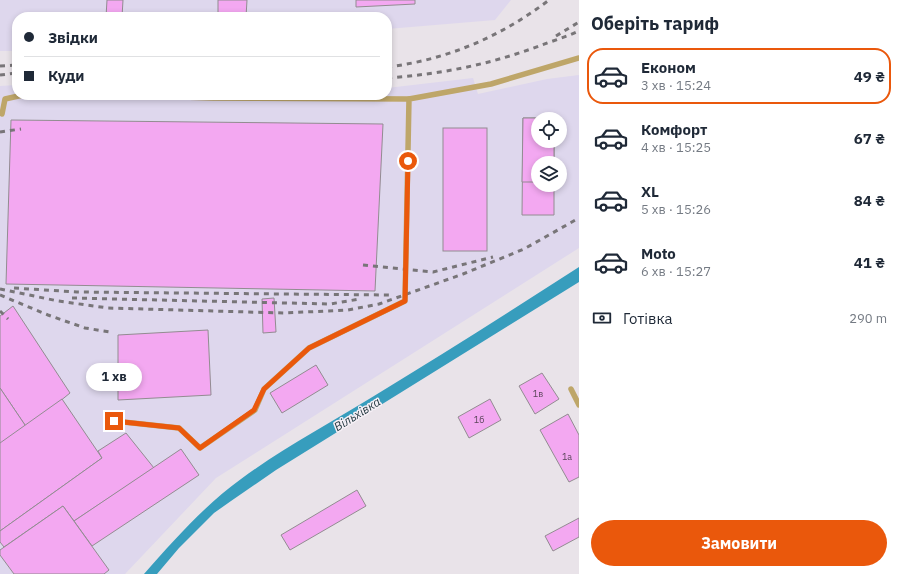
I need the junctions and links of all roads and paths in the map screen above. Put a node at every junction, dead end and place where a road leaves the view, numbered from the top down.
1 (579, 58) edge
2 (12, 97) edge
3 (392, 99) edge
4 (409, 99) junction
5 (2, 114) dead end
6 (571, 389) dead end
7 (579, 405) edge
8 (114, 421) dead end

1 - 4 lane
2 - 5 lane
3 - 4 lane
4 - 8 lane
6 - 7 lane

